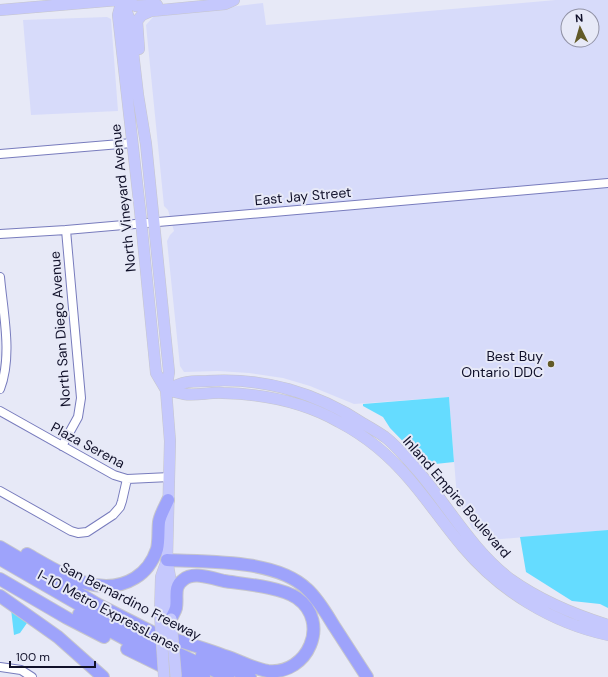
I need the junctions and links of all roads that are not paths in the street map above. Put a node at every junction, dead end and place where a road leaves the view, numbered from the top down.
1 (118, 0) edge
2 (122, 0) edge
3 (220, 0) edge
4 (234, 0) edge
5 (0, 10) edge
6 (135, 73) junction
7 (126, 89) junction
8 (132, 144) junction
9 (146, 144) junction
10 (0, 154) edge
11 (608, 183) edge
12 (154, 222) junction
13 (141, 223) junction
14 (66, 230) junction
15 (0, 234) edge
16 (0, 277) edge
17 (0, 389) edge
18 (166, 390) junction
19 (0, 411) edge
20 (62, 446) junction
21 (170, 477) junction
22 (127, 479) junction
23 (0, 491) edge
24 (168, 500) junction
25 (0, 539) edge
26 (0, 547) edge
27 (0, 559) edge
28 (167, 560) junction
29 (0, 568) edge
30 (0, 579) edge
31 (0, 596) edge
32 (166, 616) junction
33 (608, 625) edge
34 (153, 632) junction
35 (608, 635) edge
36 (0, 667) edge
37 (32, 677) edge
38 (103, 677) edge
39 (164, 677) edge
40 (176, 677) edge
41 (184, 677) edge
42 (204, 677) edge
43 (228, 677) edge
44 (250, 677) edge
45 (367, 677) edge

1 - 5 main road
2 - 3 main road
2 - 6 main road, North Vineyard Avenue
2 - 7 main road, North Vineyard Avenue
4 - 6 main road
6 - 9 main road, North Vineyard Avenue
7 - 8 main road, North Vineyard Avenue
7 - 9 main road
8 - 10 street
8 - 13 main road, North Vineyard Avenue
9 - 12 main road, North Vineyard Avenue
11 - 12 street, East Jay Street
12 - 13 street, East Jay Street
12 - 18 main road, North Vineyard Avenue
13 - 14 street, East Jay Street
13 - 18 main road, North Vineyard Avenue
14 - 15 street, East Jay Street
14 - 20 street, North San Diego Avenue
16 - 17 street
18 - 21 main road, North Vineyard Avenue
18 - 33 main road, Inland Empire Boulevard
18 - 35 main road, Inland Empire Boulevard
19 - 20 street, Plaza Serena
20 - 22 street, Plaza Serena
21 - 22 street, Plaza Serena
21 - 24 main road, North Vineyard Avenue
22 - 23 street
24 - 25 highway
24 - 28 main road, North Vineyard Avenue
26 - 34 highway, San Bernardino Freeway
27 - 43 highway, I-10 Metro ExpressLanes
28 - 32 main road, North Vineyard Avenue
28 - 45 highway
29 - 42 highway, I-10 Metro ExpressLanes
30 - 41 highway
31 - 38 highway
32 - 34 highway
32 - 39 main road, North Vineyard Avenue, bridge
32 - 40 main road, North Vineyard Avenue, bridge
34 - 44 highway, San Bernardino Freeway
36 - 37 street

